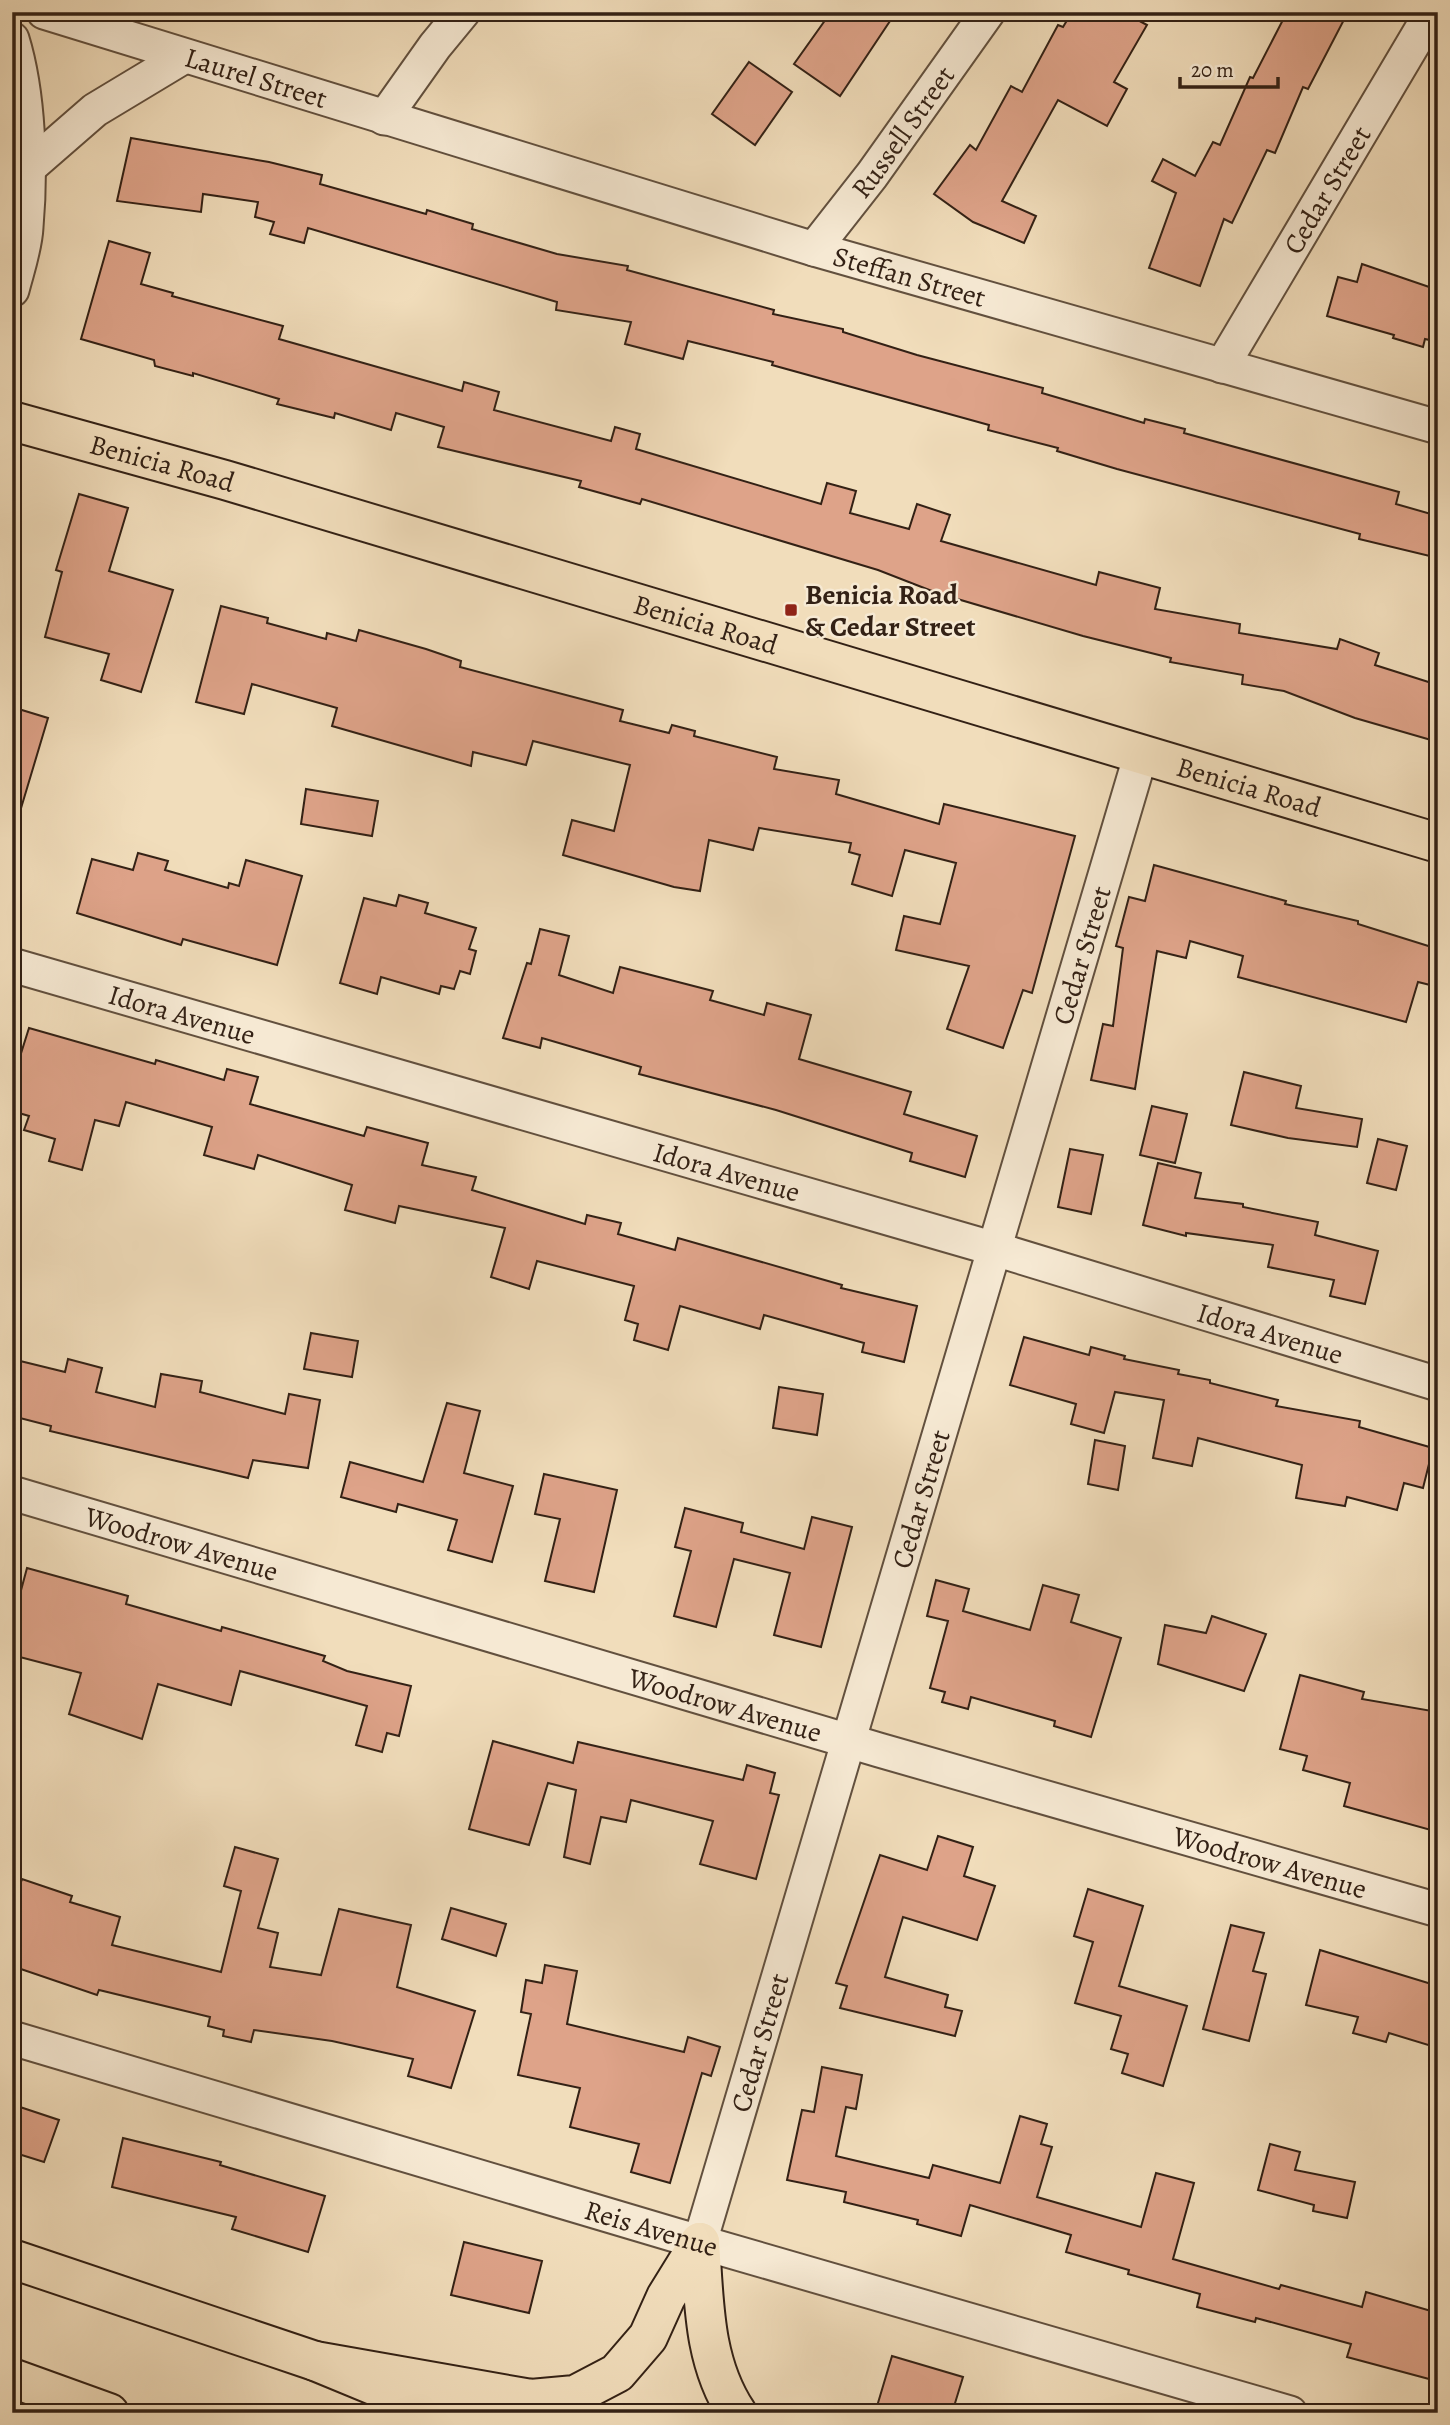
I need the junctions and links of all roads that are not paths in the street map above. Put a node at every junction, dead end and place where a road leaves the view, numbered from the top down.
1 (44, 12) edge
2 (463, 12) edge
3 (988, 12) edge
4 (1432, 12) edge
5 (12, 39) edge
6 (183, 57) junction
7 (384, 118) junction
8 (26, 170) junction
9 (814, 249) junction
10 (12, 290) edge
11 (1222, 366) junction
12 (12, 421) edge
13 (1438, 427) edge
14 (1141, 754) junction
15 (1438, 843) edge
16 (12, 965) edge
17 (995, 1249) junction
18 (1438, 1384) edge
19 (12, 1493) edge
20 (849, 1740) junction
21 (1438, 1910) edge
22 (12, 2038) edge
23 (700, 2242) junction
24 (22, 2259) edge
25 (314, 2361) junction
26 (12, 2378) edge
27 (1250, 2407) edge
28 (108, 2413) edge
29 (441, 2413) edge
30 (737, 2413) edge
31 (1290, 2413) edge

1 - 6 street
2 - 7 street
3 - 9 street, Russell Street
4 - 11 street, Cedar Street
5 - 8 street
6 - 7 street, Laurel Street
6 - 8 street, Laurel Street
7 - 9 street, Steffan Street
8 - 10 street
9 - 11 street, Steffan Street
11 - 13 street, Steffan Street
12 - 14 main road, Benicia Road
14 - 15 main road, Benicia Road
14 - 17 street, Cedar Street
16 - 17 street, Idora Avenue
17 - 18 street, Idora Avenue
17 - 20 street, Cedar Street
19 - 20 street, Woodrow Avenue
20 - 21 street, Woodrow Avenue
20 - 23 street, Cedar Street
22 - 23 street, Reis Avenue
23 - 25 main road
23 - 27 street, Reis Avenue
23 - 30 main road
24 - 25 main road
25 - 29 main road
26 - 28 main road
27 - 31 street, Reis Avenue

